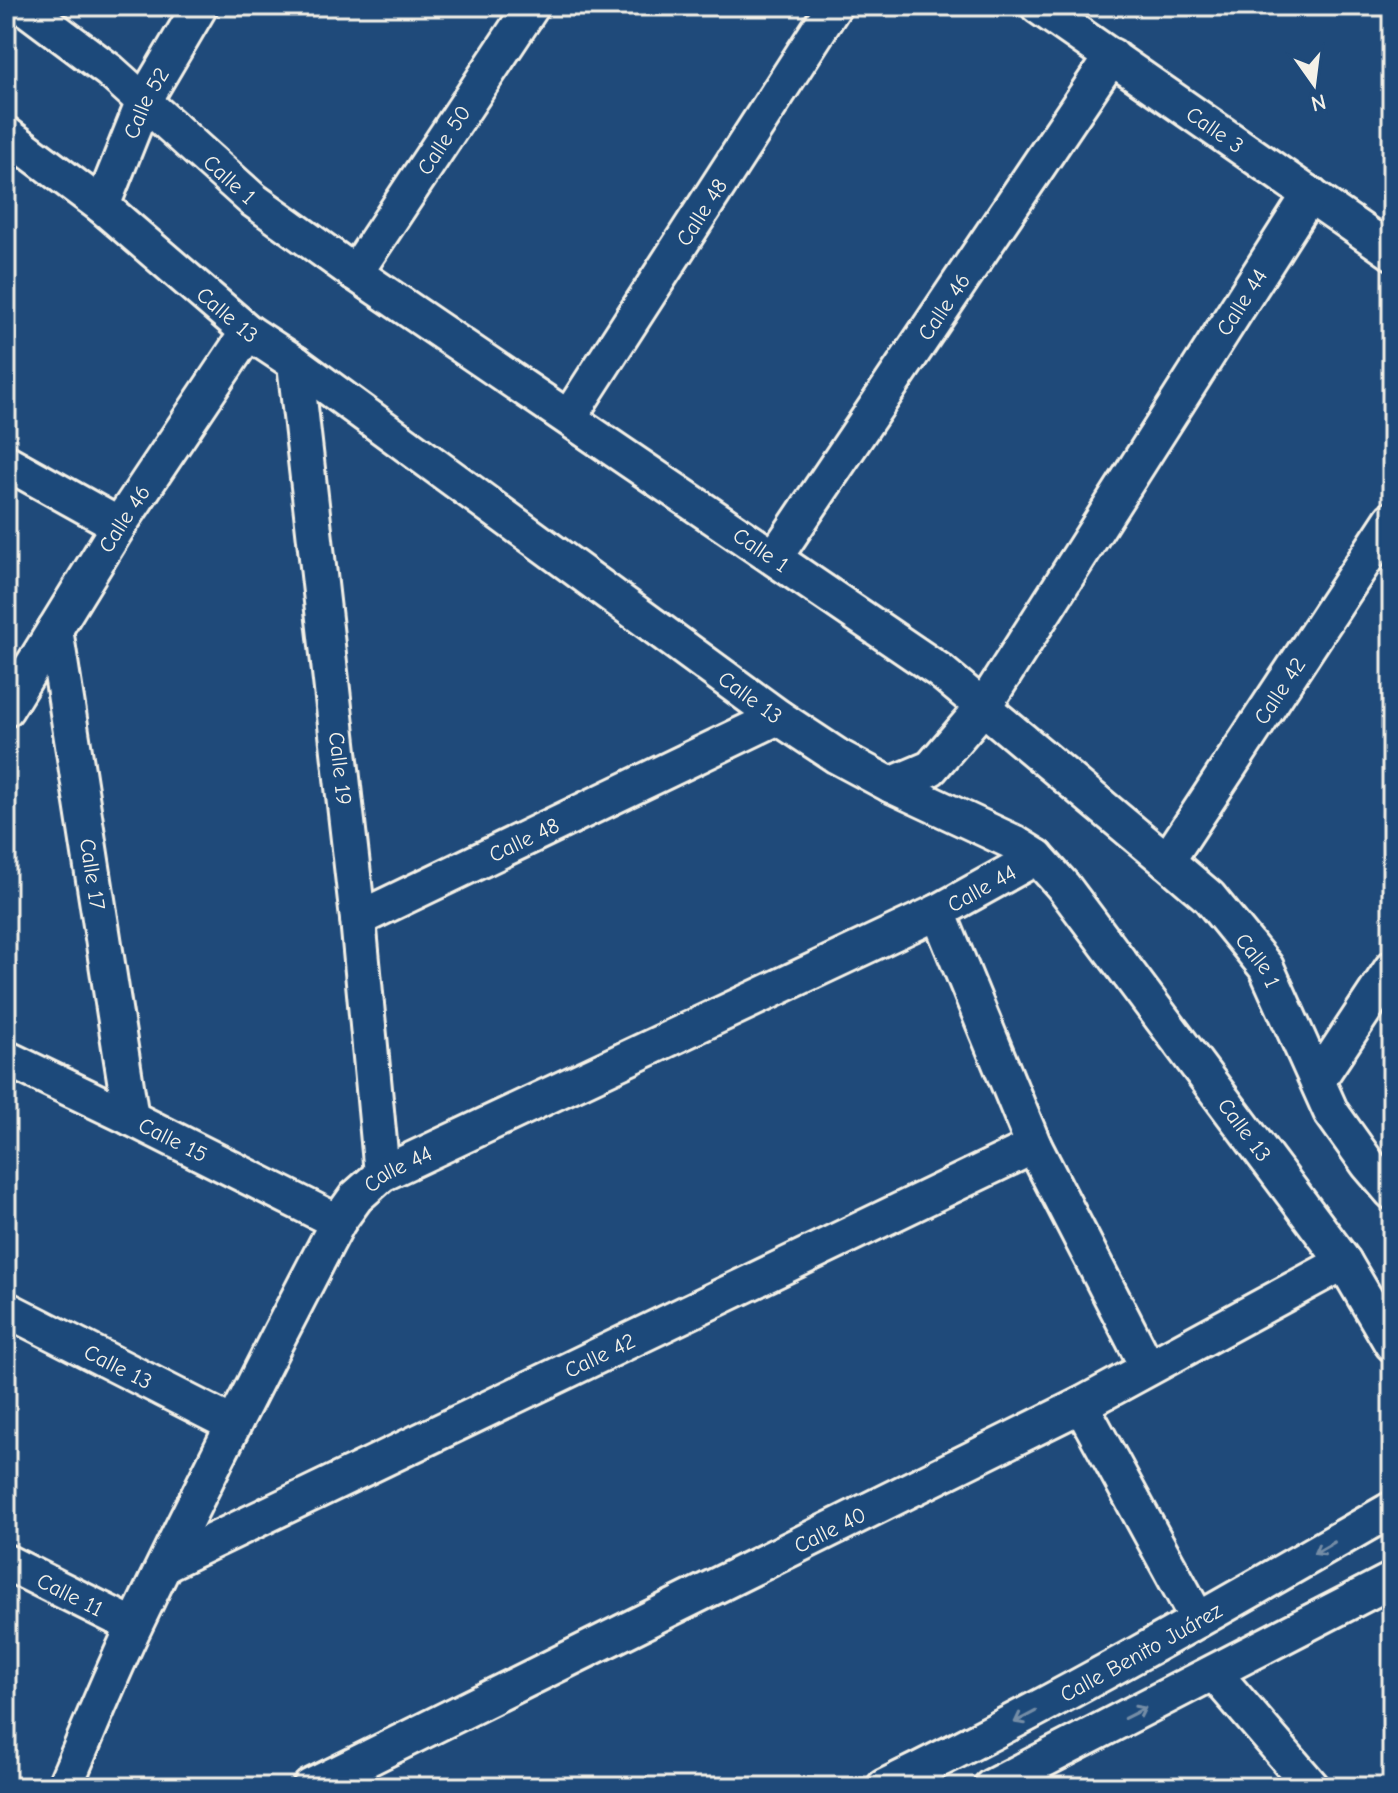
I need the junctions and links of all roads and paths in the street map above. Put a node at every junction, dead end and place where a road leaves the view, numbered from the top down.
1 (23, 6) edge
2 (200, 6) edge
3 (532, 6) edge
4 (834, 6) edge
5 (1038, 6) edge
6 (1112, 56) junction
7 (144, 101) junction
8 (6, 134) edge
9 (1310, 194) junction
10 (102, 206) junction
11 (1392, 252) edge
12 (355, 273) junction
13 (248, 332) junction
14 (295, 363) junction
15 (569, 417) junction
16 (6, 462) edge
17 (1392, 519) edge
18 (119, 525) junction
19 (775, 557) junction
20 (55, 629) junction
21 (984, 706) junction
22 (6, 708) edge
23 (778, 717) junction
24 (931, 768) junction
25 (891, 785) junction
26 (946, 809) junction
27 (1037, 857) junction
28 (1167, 861) junction
29 (938, 912) junction
30 (358, 919) junction
31 (1392, 968) edge
32 (6, 1058) edge
33 (1318, 1080) junction
34 (131, 1118) junction
35 (1034, 1146) junction
36 (382, 1174) junction
37 (1392, 1192) edge
38 (338, 1222) junction
39 (1344, 1262) junction
40 (6, 1309) edge
41 (1392, 1344) edge
42 (1148, 1368) junction
43 (1081, 1405) junction
44 (232, 1424) junction
45 (1392, 1509) edge
46 (6, 1562) edge
47 (167, 1563) junction
48 (1392, 1580) edge
49 (1198, 1620) junction
50 (134, 1626) junction
51 (1214, 1673) junction
52 (64, 1787) edge
53 (310, 1787) edge
54 (884, 1787) edge
55 (991, 1787) edge
56 (1312, 1787) edge

1 - 7 street, Calle 1
2 - 7 street, Calle 52
3 - 12 street, Calle 50
4 - 15 street, Calle 48
5 - 6 street, Calle 3
6 - 9 street, Calle 3
6 - 19 street, Calle 46
7 - 10 street, Calle 52
7 - 12 street, Calle 1
8 - 10 street, Calle 13
9 - 11 street, Calle 3
9 - 21 street, Calle 44
10 - 13 street, Calle 13
12 - 15 street, Calle 1
13 - 14 street, Calle 13
13 - 18 street, Calle 46
14 - 23 street, Calle 13
14 - 30 street, Calle 19
15 - 19 street, Calle 1
16 - 18 street
17 - 28 street, Calle 42
18 - 20 street, Calle 46
19 - 21 street, Calle 1
20 - 22 street, Calle 46
20 - 34 street, Calle 17
21 - 24 street, Calle 44
21 - 28 street, Calle 1
23 - 25 street, Calle 13
23 - 30 street, Calle 48
24 - 25 street, Calle 44
24 - 26 street
25 - 26 street, Calle 13
26 - 27 street, Calle 13
27 - 29 street, Calle 44
27 - 39 street, Calle 13
28 - 33 street, Calle 1
29 - 35 street
29 - 36 street, Calle 44
30 - 36 street, Calle 19
31 - 33 street
32 - 34 street, Calle 15
33 - 37 street, Calle 1
34 - 38 street, Calle 15
35 - 42 street
35 - 47 street, Calle 42
36 - 38 street, Calle 44
38 - 44 street, Calle 44
39 - 41 street, Calle 13
39 - 42 street, Calle 40
40 - 44 street, Calle 13
42 - 43 street, Calle 40
43 - 49 street
43 - 53 street, Calle 40
44 - 47 street, Calle 44
45 -> 49 street, Calle Benito Juárez
46 - 50 street, Calle 11
47 - 50 street, Calle 44
48 - 51 street
49 -> 54 street, Calle Benito Juárez
50 - 52 street, Calle 44
55 -> 51 street
51 - 56 street

